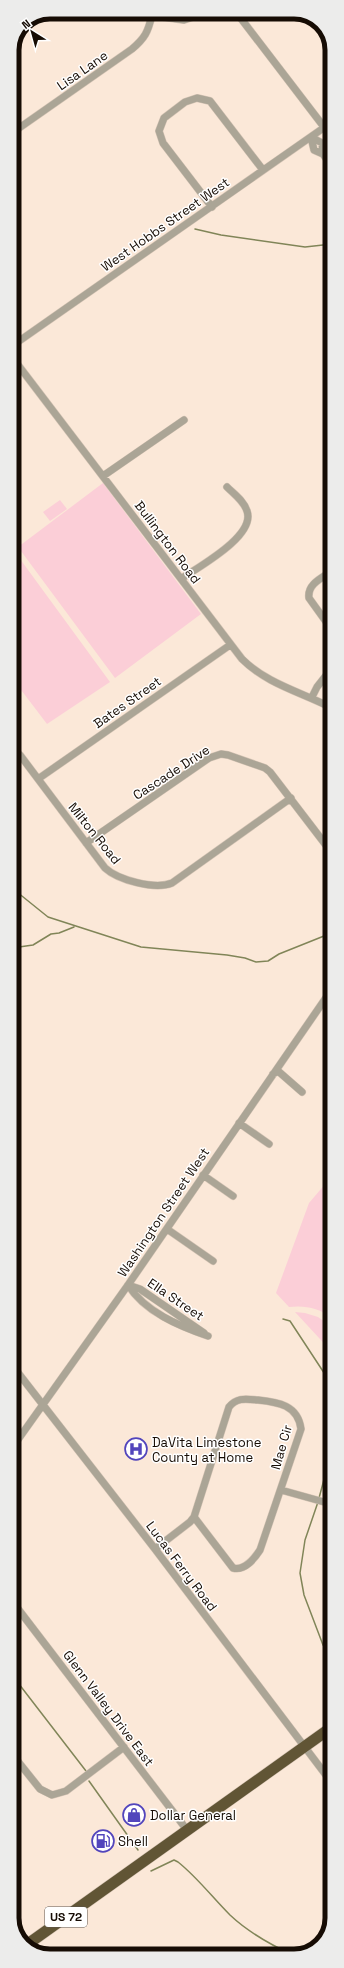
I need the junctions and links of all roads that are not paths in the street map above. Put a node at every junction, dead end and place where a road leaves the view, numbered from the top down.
1 (151, 19) edge
2 (241, 19) edge
3 (324, 127) joint
4 (19, 128) edge
5 (311, 137) junction
6 (325, 157) edge
7 (263, 170) junction
8 (212, 207) junction
9 (19, 341) edge
10 (19, 366) edge
11 (184, 420) dead end
12 (103, 476) junction
13 (227, 487) dead end
14 (325, 576) edge
15 (181, 579) junction
16 (325, 620) edge
17 (230, 645) junction
18 (325, 677) edge
19 (312, 697) junction
20 (325, 704) edge
21 (20, 755) dead end
22 (38, 779) junction
23 (291, 798) junction
24 (86, 843) junction
25 (325, 844) edge
26 (325, 999) edge
27 (273, 1074) junction
28 (302, 1092) dead end
29 (239, 1123) junction
30 (269, 1144) dead end
31 (202, 1175) junction
32 (233, 1196) dead end
33 (167, 1229) junction
34 (213, 1262) dead end
35 (128, 1285) junction
36 (19, 1374) edge
37 (42, 1405) junction
38 (19, 1438) edge
39 (280, 1490) junction
40 (325, 1501) edge
41 (194, 1517) junction
42 (155, 1549) junction
43 (19, 1610) edge
44 (325, 1732) edge
45 (305, 1746) junction
46 (124, 1747) junction
47 (19, 1763) edge
48 (325, 1773) edge
49 (187, 1830) junction
50 (31, 1942) edge

1 - 4 street, Lisa Lane
2 - 3 street
3 - 5 street, West Hobbs Street West
5 - 6 street
5 - 7 street, West Hobbs Street West
7 - 8 street, West Hobbs Street West
7 - 8 street
8 - 9 street, West Hobbs Street West
10 - 12 street, Bullington Road
11 - 12 street
12 - 15 street, Bullington Road
13 - 15 street
14 - 16 street
15 - 17 street, Bullington Road
17 - 19 street, Bullington Road
17 - 22 street, Bates Street
18 - 19 street
19 - 20 street, Bullington Road
21 - 22 street, Milton Road
22 - 24 street, Milton Road
23 - 24 street, Cascade Drive
23 - 24 street, Milton Road
23 - 25 street, Cascade Drive
26 - 27 street, Washington Street West
27 - 28 street
27 - 29 street, Washington Street West
29 - 30 street
29 - 31 street, Washington Street West
31 - 32 street
31 - 33 street, Washington Street West
33 - 34 street
33 - 35 street, Washington Street West
35 - 35 street, Ella Street
35 - 37 street, Washington Street West
36 - 37 street, Lucas Ferry Road
37 - 38 street, Washington Street West
37 - 42 street, Lucas Ferry Road
39 - 40 street
39 - 41 street, Mae Cir
39 - 41 street, Mae Cir
41 - 42 street
42 - 45 street, Lucas Ferry Road
43 - 46 street, Glenn Valley Drive East
44 - 45 highway, US 72
45 - 48 street, Lucas Ferry Road
45 - 49 highway, US 72
46 - 47 street
46 - 49 street, Glenn Valley Drive East
49 - 50 highway, US 72

